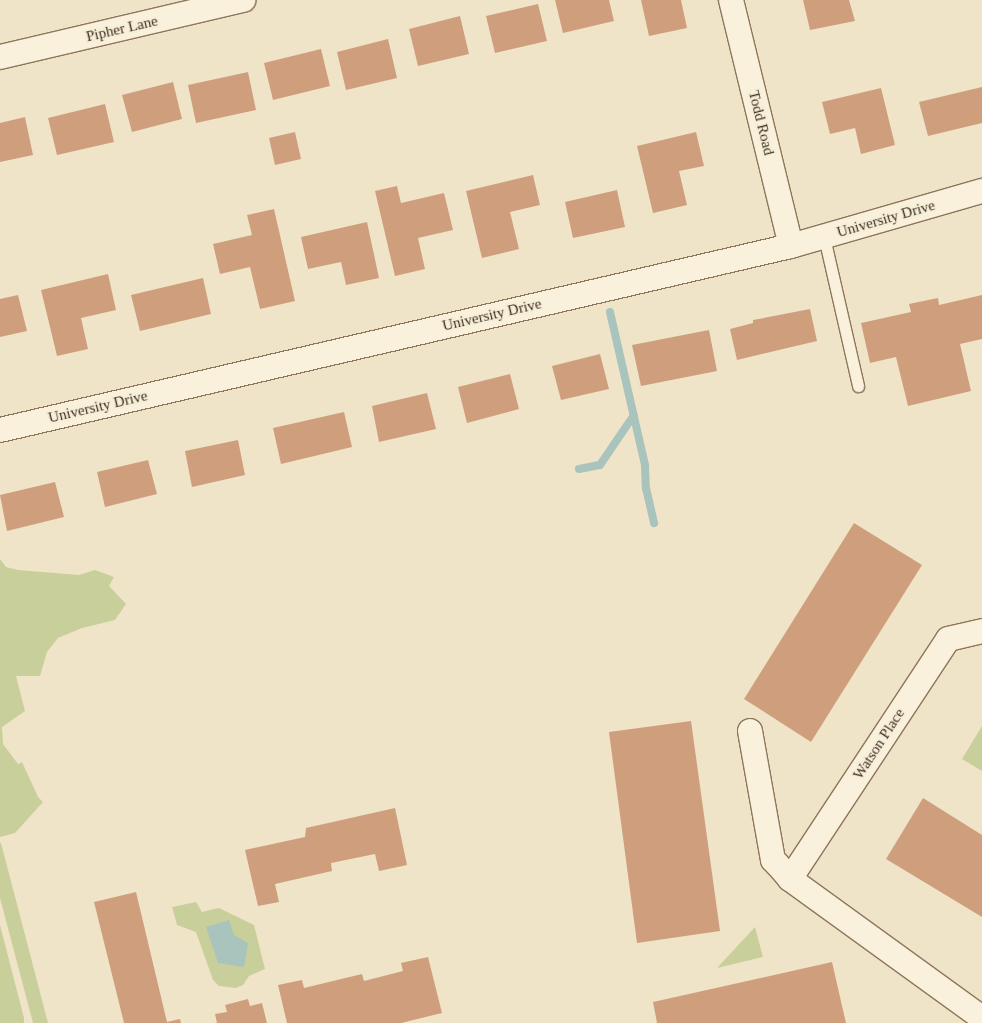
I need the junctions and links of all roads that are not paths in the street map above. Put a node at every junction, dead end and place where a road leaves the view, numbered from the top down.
1 (243, 0) edge
2 (731, 0) edge
3 (0, 57) edge
4 (982, 191) edge
5 (824, 237) junction
6 (791, 246) junction
7 (858, 386) dead end
8 (0, 430) edge
9 (982, 631) edge
10 (750, 731) dead end
11 (790, 879) junction
12 (982, 1018) edge

1 - 3 street, Pipher Lane
2 - 6 street, Todd Road
4 - 5 street, University Drive
5 - 6 street, University Drive
5 - 7 lane
6 - 8 street, University Drive
9 - 11 street, Watson Place
10 - 11 street
11 - 12 street

